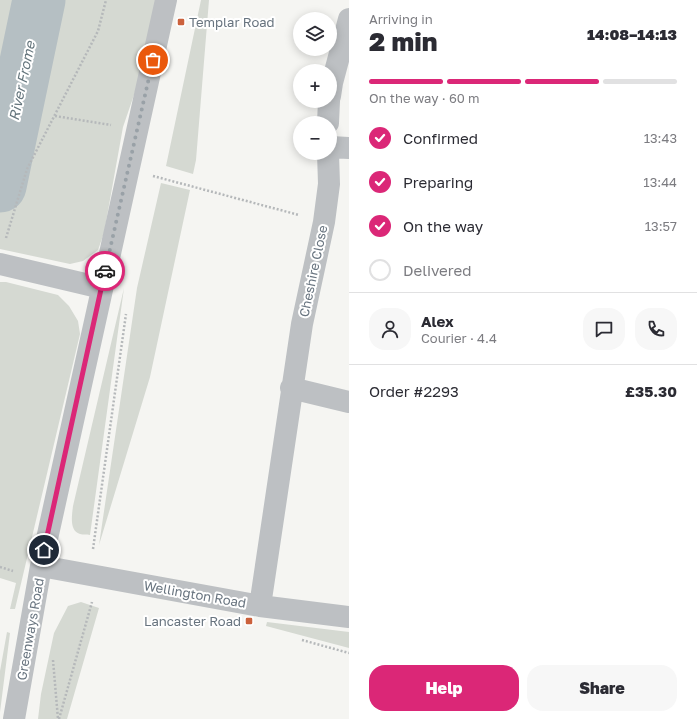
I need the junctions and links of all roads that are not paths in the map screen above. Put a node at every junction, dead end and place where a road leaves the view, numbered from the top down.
1 (166, 0) edge
2 (349, 19) edge
3 (337, 64) edge
4 (337, 147) edge
5 (349, 148) edge
6 (328, 160) edge
7 (0, 264) edge
8 (102, 288) junction
9 (292, 388) junction
10 (349, 402) edge
11 (41, 566) junction
12 (260, 606) junction
13 (349, 617) edge
14 (14, 719) edge

1 - 8 street, Greenways Road
2 - 3 street
4 - 5 street
6 - 9 street, Cheshire Close
7 - 8 street
8 - 11 street, Greenways Road
9 - 10 street
9 - 12 street, Cheshire Close
11 - 12 street, Wellington Road
11 - 14 street, Greenways Road
12 - 13 street, Wellington Road

